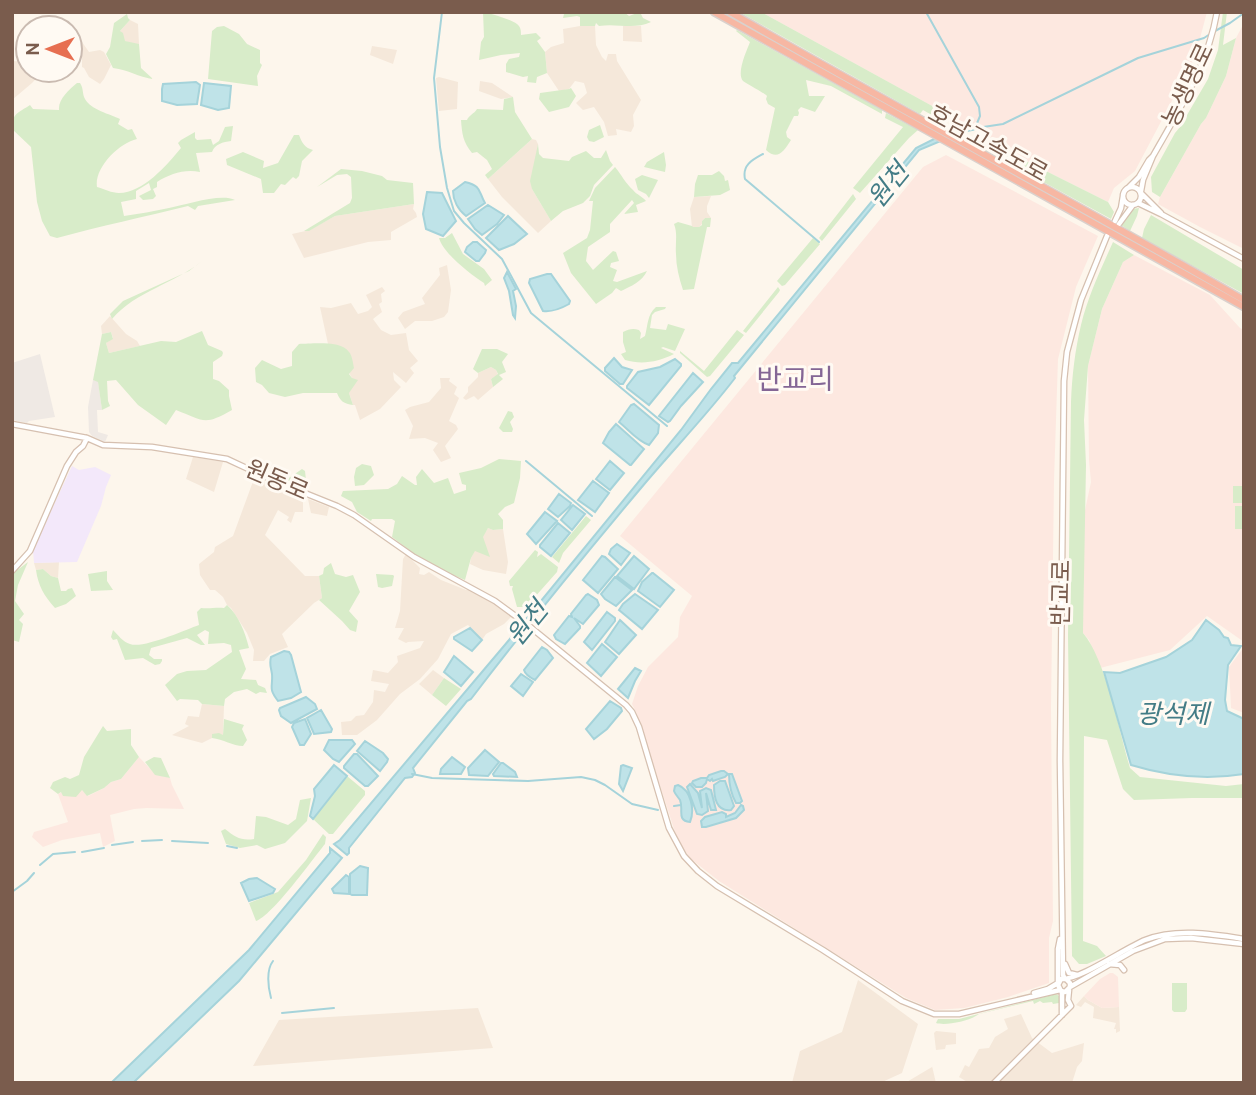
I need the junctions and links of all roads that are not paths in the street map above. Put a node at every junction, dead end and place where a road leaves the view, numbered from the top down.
1 (714, 12) edge
2 (730, 12) edge
3 (1217, 13) edge
4 (1153, 156) junction
5 (1129, 187) junction
6 (1141, 192) junction
7 (1123, 195) junction
8 (1136, 204) junction
9 (1161, 214) junction
10 (1109, 237) dead end
11 (1244, 259) edge
12 (1244, 300) edge
13 (1244, 307) edge
14 (12, 424) edge
15 (87, 438) junction
16 (12, 571) edge
17 (1061, 935) junction
18 (1244, 942) edge
19 (1062, 959) junction
20 (1108, 964) junction
21 (1124, 970) dead end
22 (1078, 975) junction
23 (1066, 979) junction
24 (1058, 983) junction
25 (1069, 988) junction
26 (1061, 991) junction
27 (1024, 998) junction
28 (1063, 1003) junction
29 (1070, 1007) junction
30 (1062, 1015) junction
31 (995, 1083) edge

1 - 13 highway, 호남고속도로
2 - 12 highway, 호남고속도로
3 - 4 street, 농생명로
4 - 5 street, 농생명로
4 - 6 street, 농생명로
5 - 6 street
5 - 7 street, 농생명로
6 - 8 street, 농생명로
6 - 9 street
7 - 8 street
7 - 8 street, 농생명로
8 - 9 street
9 - 11 street
10 - 17 street, 반교로
14 - 15 street, 원동로
15 - 16 street
15 - 27 street, 원동로
17 - 19 street, 반교로
17 - 24 street, 반교로
18 - 20 street
18 - 22 street
19 - 22 street
19 - 23 street, 반교로
20 - 21 street
20 - 25 street
22 - 23 street
23 - 24 street
23 - 25 street
24 - 26 street
24 - 27 street
25 - 26 street
25 - 29 street
26 - 27 street
26 - 28 street
28 - 29 street
28 - 30 street
29 - 30 street
30 - 31 street

